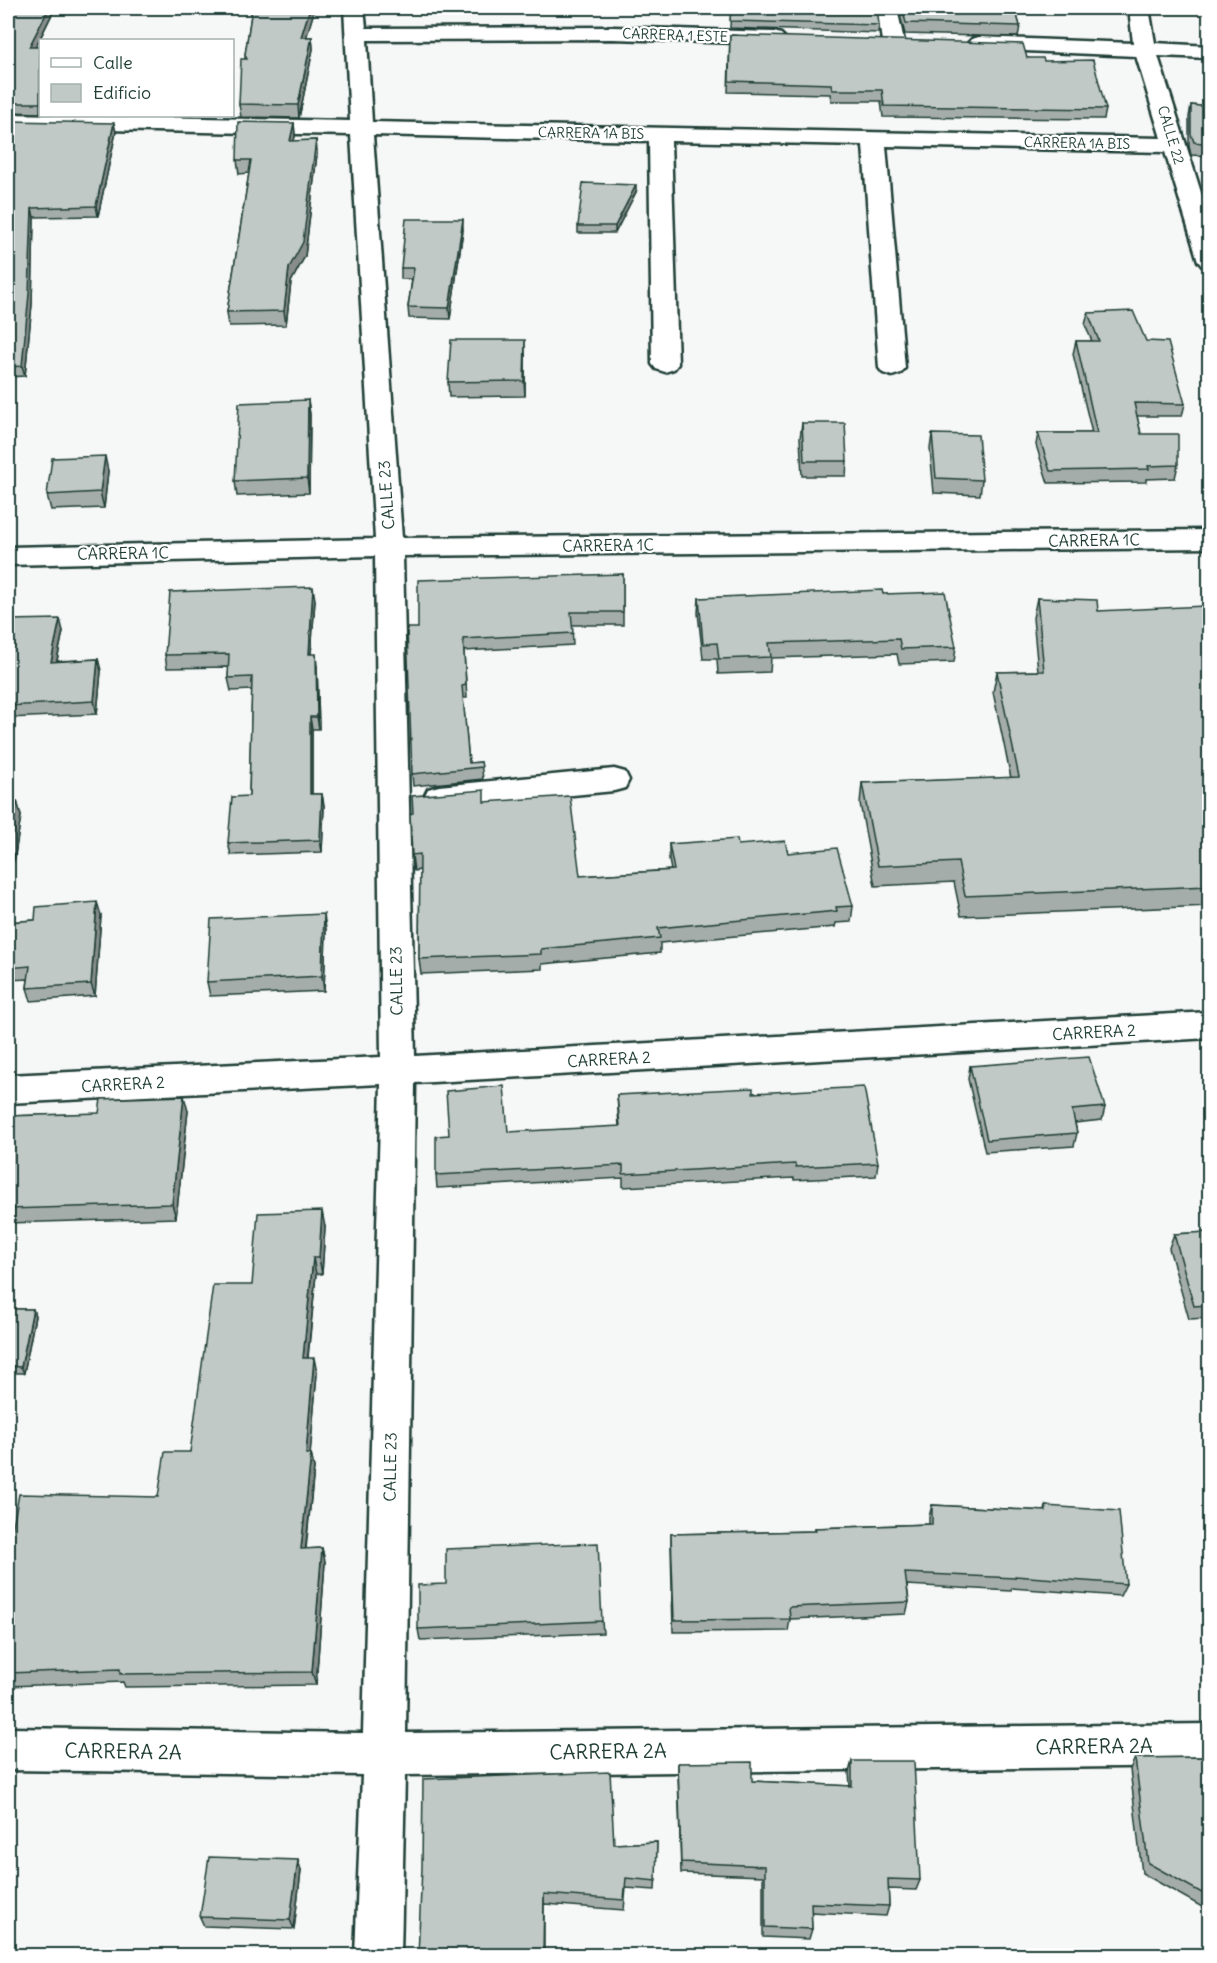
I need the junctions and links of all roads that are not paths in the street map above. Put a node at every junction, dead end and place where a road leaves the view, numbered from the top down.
1 (887, 8) edge
2 (1139, 8) edge
3 (355, 21) edge
4 (800, 38) edge
5 (870, 40) edge
6 (893, 41) junction
7 (917, 42) edge
8 (953, 43) edge
9 (1145, 49) junction
10 (1209, 52) edge
11 (8, 121) edge
12 (362, 128) junction
13 (660, 135) junction
14 (874, 139) junction
15 (1175, 145) junction
16 (1209, 261) edge
17 (665, 364) dead end
18 (892, 368) dead end
19 (1209, 539) edge
20 (389, 547) junction
21 (8, 556) edge
22 (614, 780) dead end
23 (393, 801) junction
24 (1209, 1025) edge
25 (398, 1070) junction
26 (8, 1089) edge
27 (1209, 1745) edge
28 (8, 1749) edge
29 (384, 1754) junction
30 (378, 1956) edge

1 - 6 street
2 - 9 street, CALLE 22
3 - 4 street, CARRERA 1 ESTE
3 - 12 street, CALLE 23
5 - 6 street
6 - 7 street
8 - 9 street
9 - 10 street
9 - 15 street, CALLE 22
11 - 12 street, CARRERA 1A BIS
12 - 13 street, CARRERA 1A BIS
12 - 20 street, CALLE 23
13 - 14 street, CARRERA 1A BIS
13 - 17 street
14 - 15 street, CARRERA 1A BIS
14 - 18 street
15 - 16 street, CALLE 22
19 - 20 street, CARRERA 1C
20 - 21 street, CARRERA 1C
20 - 23 street, CALLE 23
22 - 23 street
23 - 25 street, CALLE 23
24 - 25 street, CARRERA 2
25 - 26 street, CARRERA 2
25 - 29 street, CALLE 23
27 - 29 street, CARRERA 2A
28 - 29 street, CARRERA 2A
29 - 30 street, CALLE 23

